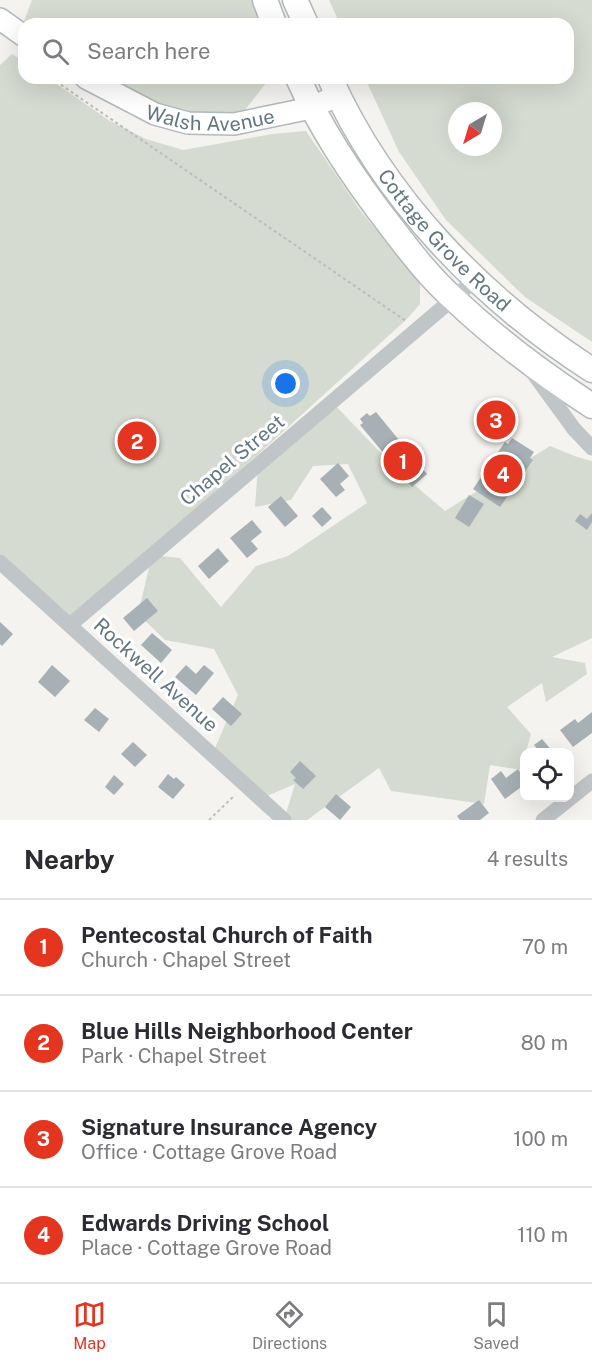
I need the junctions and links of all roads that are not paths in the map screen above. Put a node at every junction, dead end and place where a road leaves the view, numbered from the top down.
1 (265, 0) edge
2 (295, 0) edge
3 (272, 18) edge
4 (303, 18) edge
5 (0, 19) edge
6 (18, 32) edge
7 (97, 84) edge
8 (301, 84) edge
9 (334, 87) edge
10 (311, 108) junction
11 (475, 279) junction
12 (453, 299) junction
13 (521, 356) junction
14 (592, 370) edge
15 (592, 406) edge
16 (592, 448) edge
17 (0, 562) edge
18 (70, 625) junction
19 (592, 781) edge
20 (284, 820) edge
21 (543, 820) edge

1 - 3 main road
2 - 4 main road
5 - 6 street
7 - 10 street, Walsh Avenue
8 - 10 main road, Cottage Grove Road
9 - 10 street, Walsh Avenue
9 - 11 main road, Cottage Grove Road
10 - 12 main road, Cottage Grove Road
11 - 12 street, Chapel Street
11 - 14 main road, Cottage Grove Road
12 - 13 main road, Cottage Grove Road
12 - 18 street, Chapel Street
13 - 15 main road, Cottage Grove Road
13 - 16 street, Cottage Grove Road
17 - 18 street, Rockwell Avenue
18 - 20 street, Rockwell Avenue
19 - 21 street

